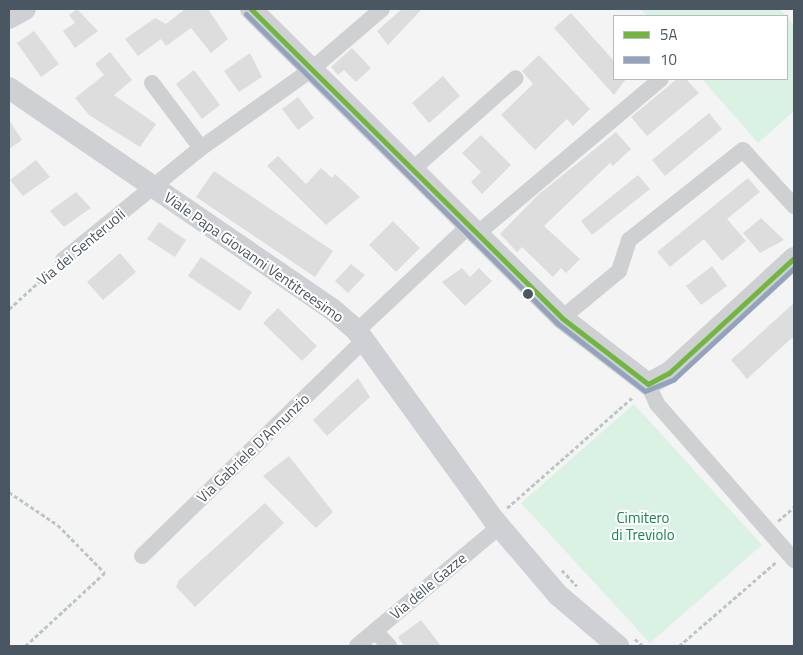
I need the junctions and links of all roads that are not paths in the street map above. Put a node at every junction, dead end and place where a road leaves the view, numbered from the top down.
1 (25, 9) edge
2 (251, 9) edge
3 (382, 9) edge
4 (9, 18) edge
5 (312, 69) junction
6 (516, 78) dead end
7 (660, 80) edge
8 (152, 83) dead end
9 (9, 88) edge
10 (201, 148) junction
11 (413, 169) junction
12 (155, 187) junction
13 (794, 206) edge
14 (474, 229) junction
15 (794, 258) edge
16 (63, 260) road end
17 (562, 318) junction
18 (361, 336) junction
19 (648, 384) junction
20 (505, 517) junction
21 (142, 556) dead end
22 (789, 562) edge
23 (375, 631) junction
24 (624, 640) edge
25 (357, 646) edge
26 (389, 646) edge

1 - 4 street
2 - 5 street
3 - 5 street, Via dei Senteruoli
5 - 10 street, Via dei Senteruoli
5 - 11 street
6 - 11 street
7 - 14 street, Via Gabriele D'Annunzio
8 - 10 street
9 - 12 street, Viale Papa Giovanni Ventitreesimo
10 - 12 street, Via dei Senteruoli
11 - 14 street
12 - 16 street, Via dei Senteruoli
12 - 18 street, Viale Papa Giovanni Ventitreesimo
13 - 17 street
14 - 17 street
14 - 18 street, Via Gabriele D'Annunzio
15 - 19 street
17 - 19 street
18 - 20 street, Viale Papa Giovanni Ventitreesimo
18 - 21 street, Via Gabriele D'Annunzio
19 - 22 street
20 - 23 street, Via delle Gazze
20 - 24 street, Viale Papa Giovanni Ventitreesimo
23 - 25 street, Via delle Gazze
23 - 26 street

